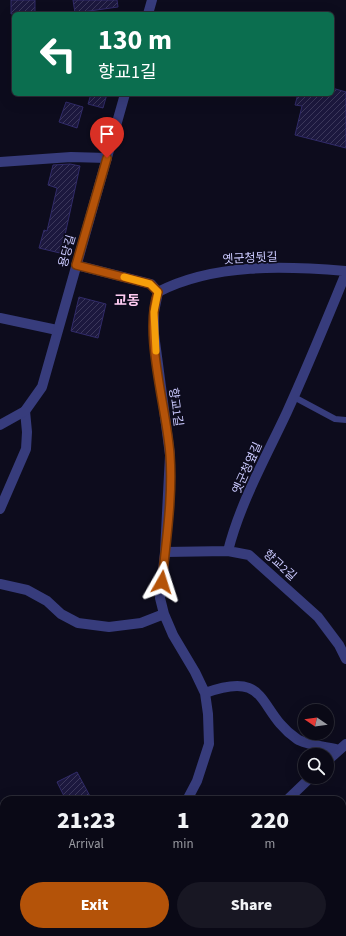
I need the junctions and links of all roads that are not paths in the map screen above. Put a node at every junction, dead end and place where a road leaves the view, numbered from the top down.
1 (152, 0) edge
2 (149, 12) edge
3 (124, 96) edge
4 (107, 158) junction
5 (0, 162) edge
6 (76, 265) junction
7 (346, 272) edge
8 (158, 292) junction
9 (0, 318) edge
10 (57, 330) junction
11 (294, 397) junction
12 (25, 411) junction
13 (346, 420) edge
14 (0, 425) edge
15 (0, 509) edge
16 (228, 551) junction
17 (165, 552) junction
18 (0, 584) edge
19 (164, 614) junction
20 (346, 659) edge
21 (205, 693) junction
22 (342, 747) edge
23 (334, 754) edge
24 (304, 784) edge
25 (189, 796) edge
26 (291, 796) edge

1 - 2 street
3 - 4 street, 용당길
4 - 5 street
4 - 6 street, 용당길
6 - 8 street
6 - 10 street, 용당길
7 - 8 street, 옛군청뒷길
7 - 11 street, 옛군청옆길
8 - 17 street, 향교1길
9 - 10 street
10 - 12 street, 용당길
11 - 13 lane
11 - 16 street, 옛군청옆길
12 - 14 street, 용당길
12 - 15 street
16 - 17 street, 향교2길
16 - 20 street, 향교2길
17 - 19 street, 향교1길
18 - 19 street
19 - 21 street, 향교1길
21 - 22 street
21 - 25 street, 향교1길
22 - 23 street
24 - 26 street

